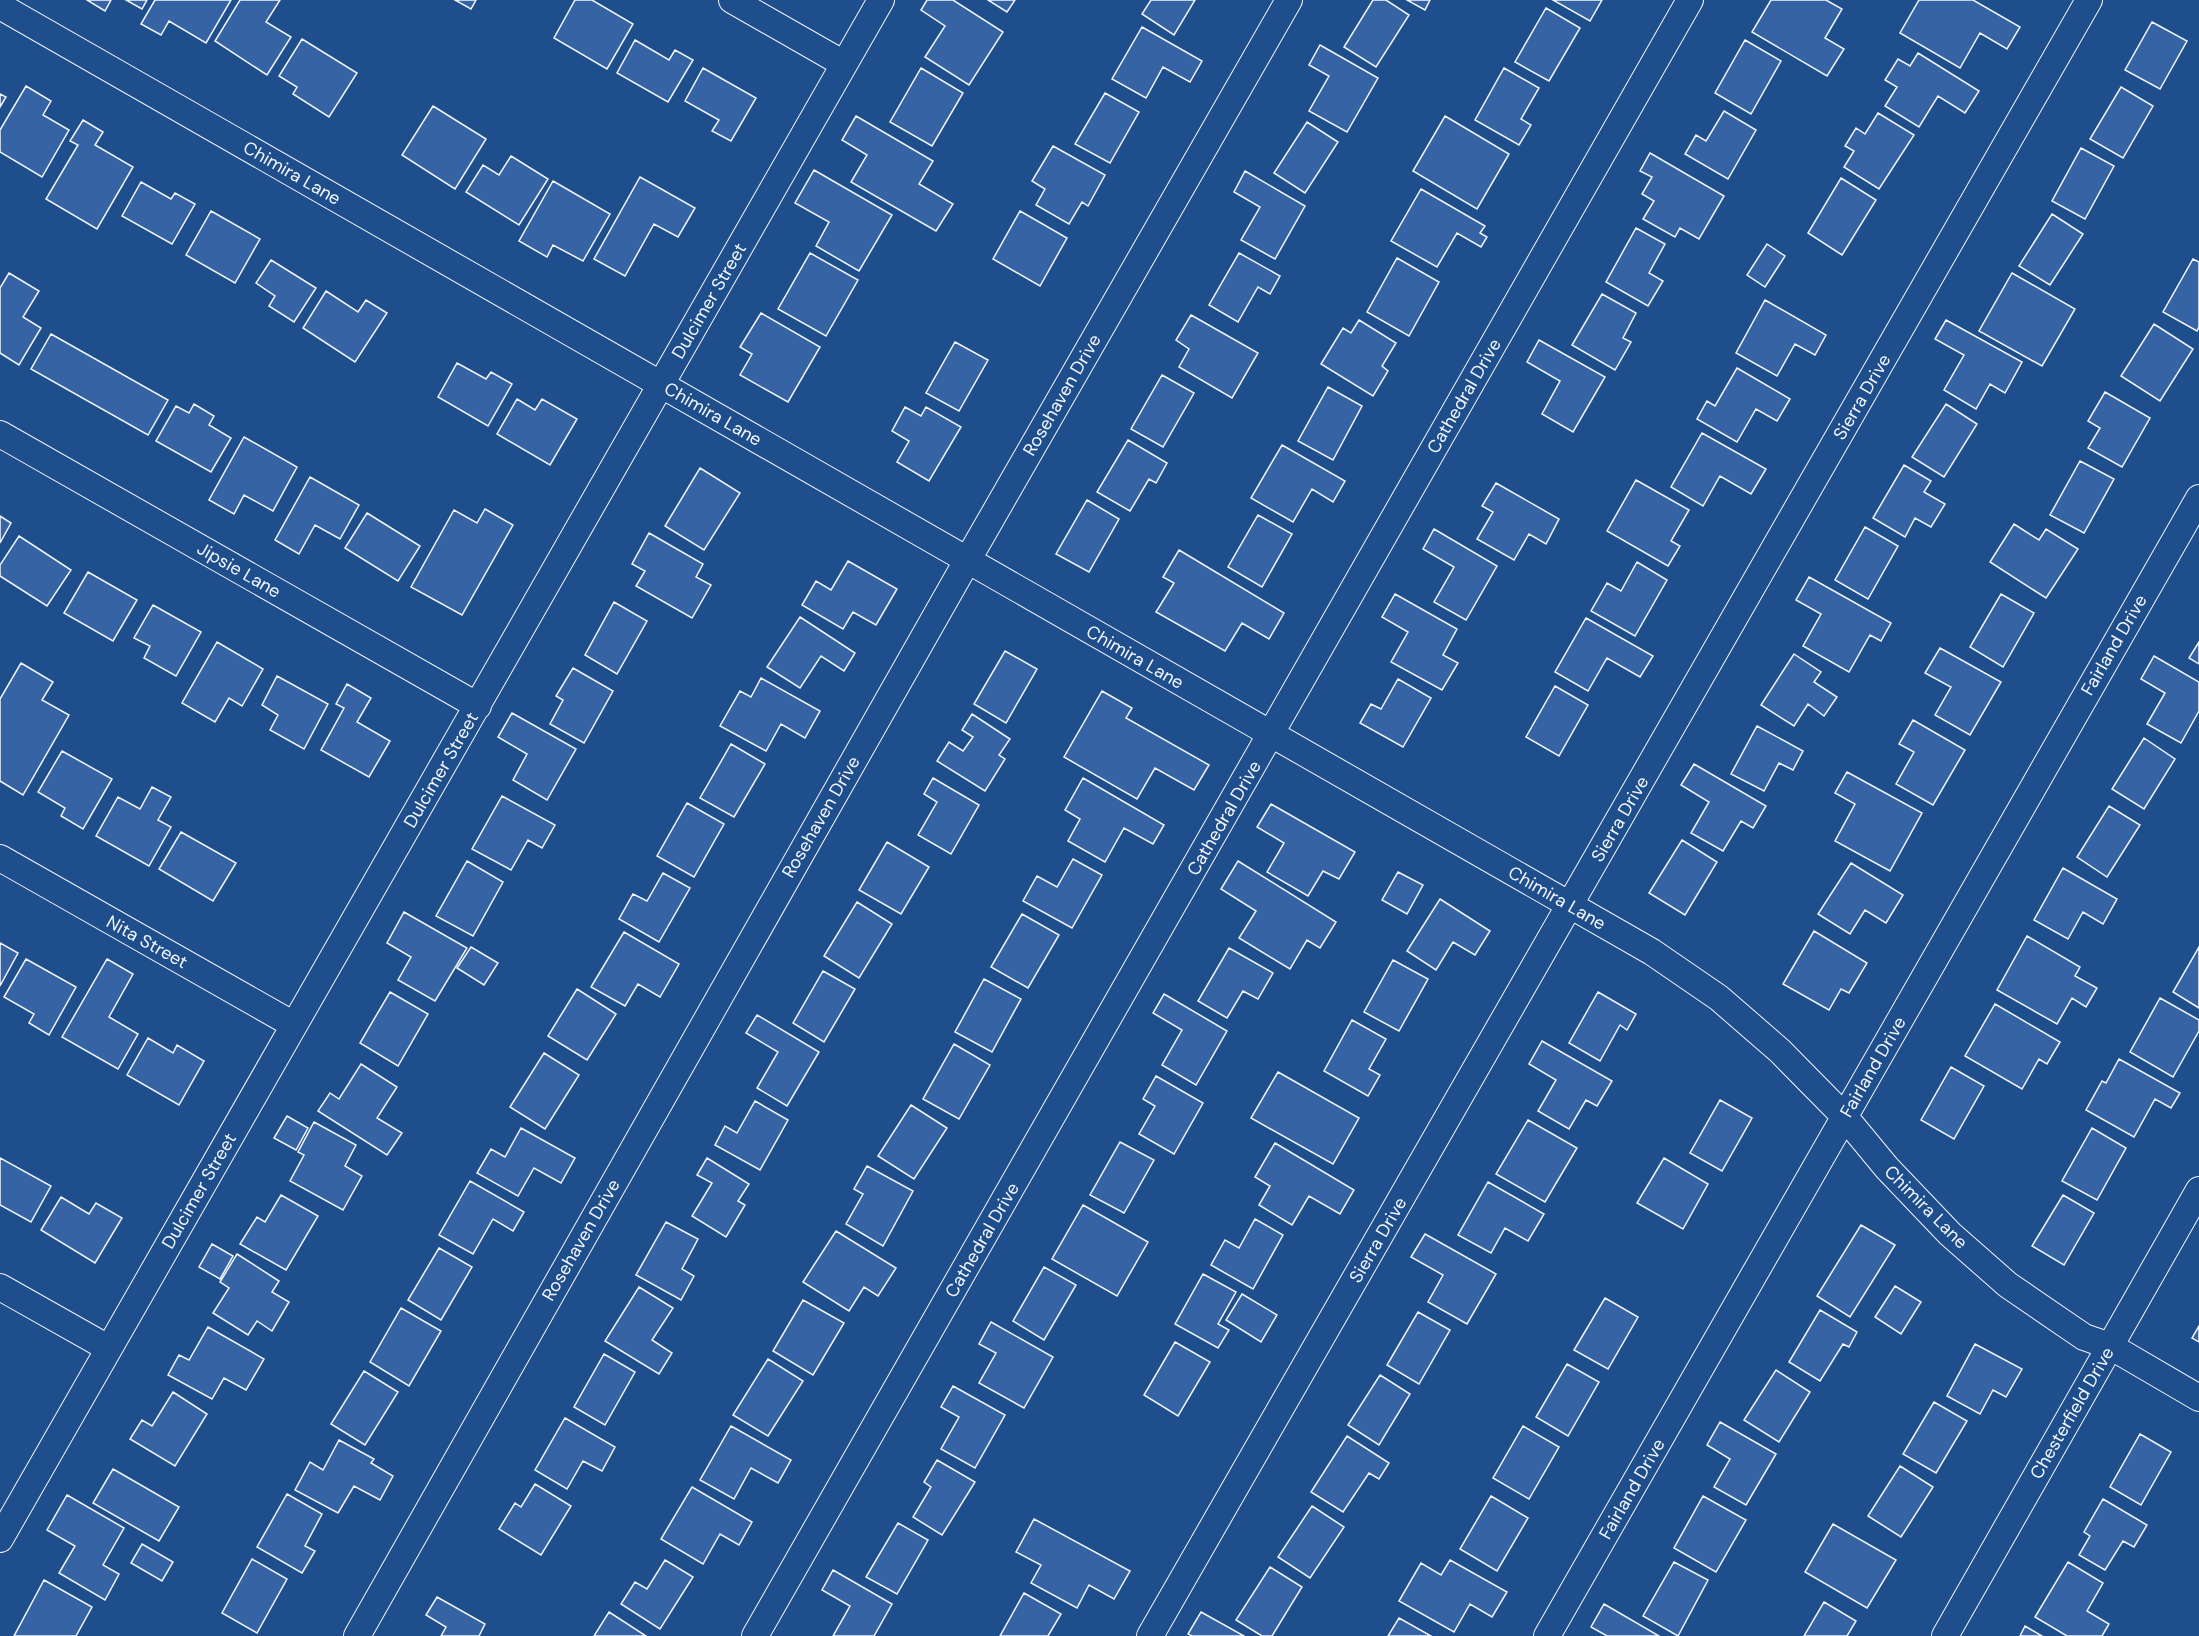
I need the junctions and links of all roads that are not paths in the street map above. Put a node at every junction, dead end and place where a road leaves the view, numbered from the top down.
1 (732, 0) edge
2 (881, 0) edge
3 (1289, 0) edge
4 (1690, 0) edge
5 (2089, 0) edge
6 (0, 6) edge
7 (844, 64) junction
8 (662, 384) junction
9 (0, 434) edge
10 (2199, 498) edge
11 (967, 561) junction
12 (478, 705) junction
13 (1271, 735) junction
14 (0, 858) edge
15 (1571, 905) junction
16 (294, 1025) junction
17 (1844, 1116) junction
18 (2199, 1190) edge
19 (0, 1287) edge
20 (2110, 1346) junction
21 (108, 1348) junction
22 (2199, 1398) edge
23 (0, 1539) edge
24 (357, 1636) edge
25 (755, 1636) edge
26 (1150, 1636) edge
27 (1547, 1636) edge
28 (1945, 1636) edge

1 - 7 street
2 - 7 street, Dulcimer Street
3 - 11 street, Rosehaven Drive
4 - 13 street, Cathedral Drive
5 - 15 street, Sierra Drive
6 - 8 street, Chimira Lane
7 - 8 street, Dulcimer Street
8 - 11 street, Chimira Lane
8 - 12 street, Dulcimer Street
9 - 12 street, Jipsie Lane
10 - 17 street, Fairland Drive
11 - 13 street, Chimira Lane
11 - 24 street, Rosehaven Drive
12 - 16 street, Dulcimer Street
13 - 15 street, Chimira Lane
13 - 25 street, Cathedral Drive
14 - 16 street, Nita Street
15 - 17 street, Chimira Lane
15 - 26 street, Sierra Drive
16 - 21 street, Dulcimer Street
17 - 20 street, Chimira Lane
17 - 27 street, Fairland Drive
18 - 20 street, Chesterfield Drive
19 - 21 street
20 - 22 street, Chimira Lane
20 - 28 street, Chesterfield Drive
21 - 23 street, Dulcimer Street

